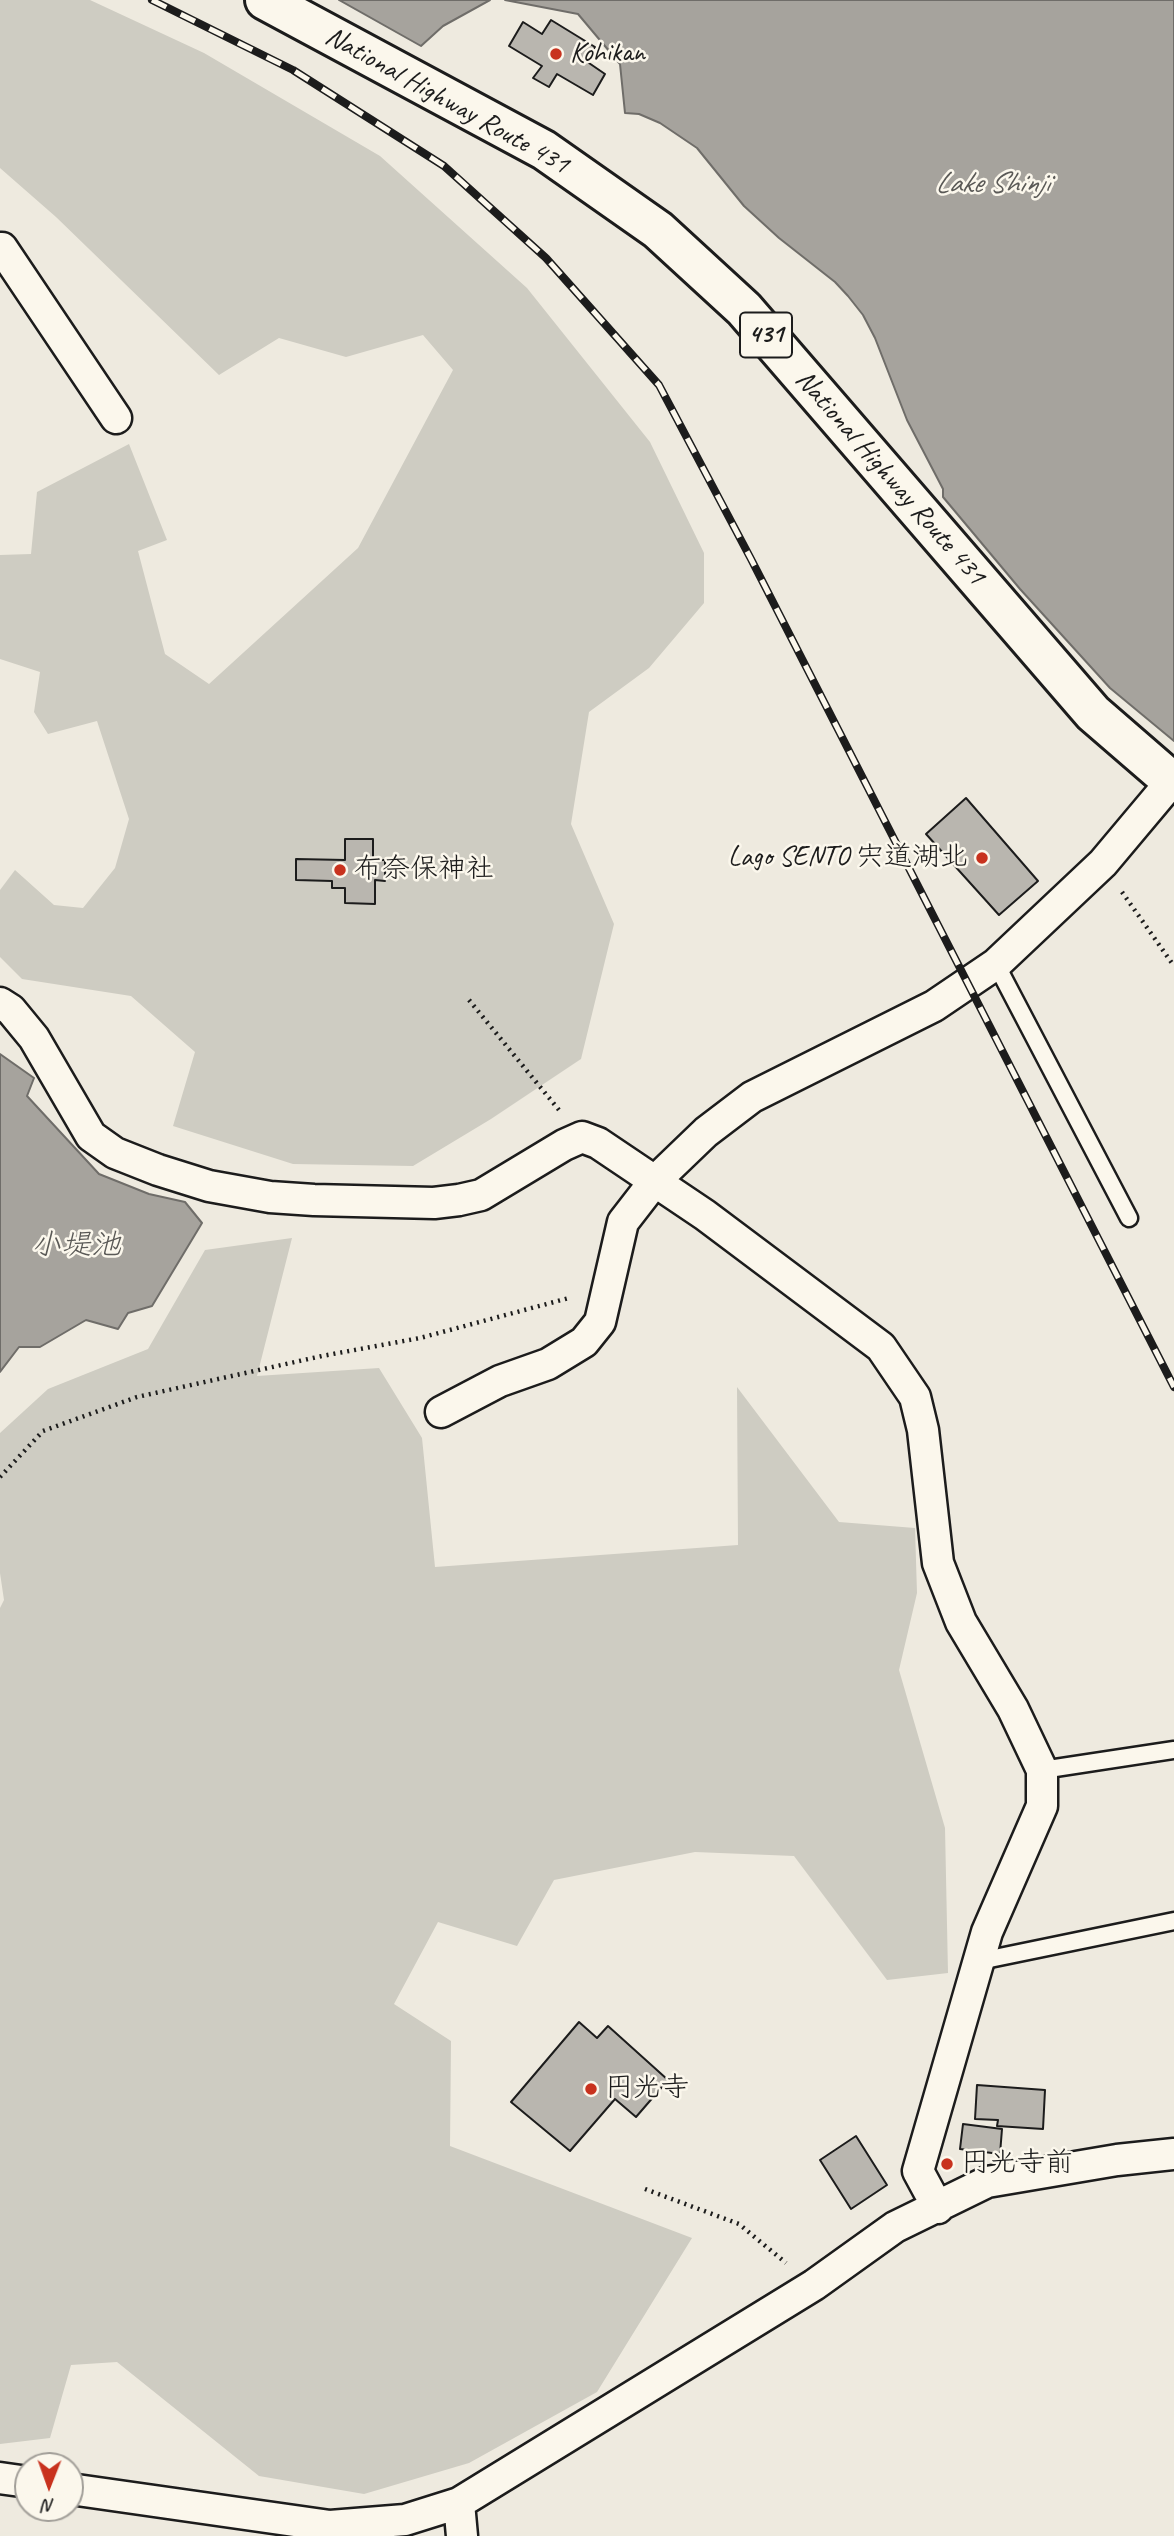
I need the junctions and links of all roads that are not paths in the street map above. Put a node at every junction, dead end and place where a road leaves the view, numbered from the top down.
1 (265, 0) edge
2 (0, 250) edge
3 (116, 418) dead end
4 (1173, 783) edge
5 (996, 964) junction
6 (0, 1003) edge
7 (654, 1181) junction
8 (1129, 1218) dead end
9 (441, 1412) dead end
10 (1174, 1750) edge
11 (1042, 1770) junction
12 (1174, 1921) edge
13 (981, 1961) junction
14 (1174, 2154) edge
15 (938, 2208) junction
16 (84, 2491) edge
17 (460, 2503) junction
18 (462, 2536) edge

1 - 4 highway, National Highway Route 431 / 431
2 - 3 street
4 - 5 street
5 - 7 street
5 - 8 lane
6 - 7 street
7 - 9 street
7 - 11 street
10 - 11 lane
11 - 13 street
12 - 13 lane
13 - 15 street
14 - 15 street
15 - 17 street
16 - 17 street
17 - 18 street

